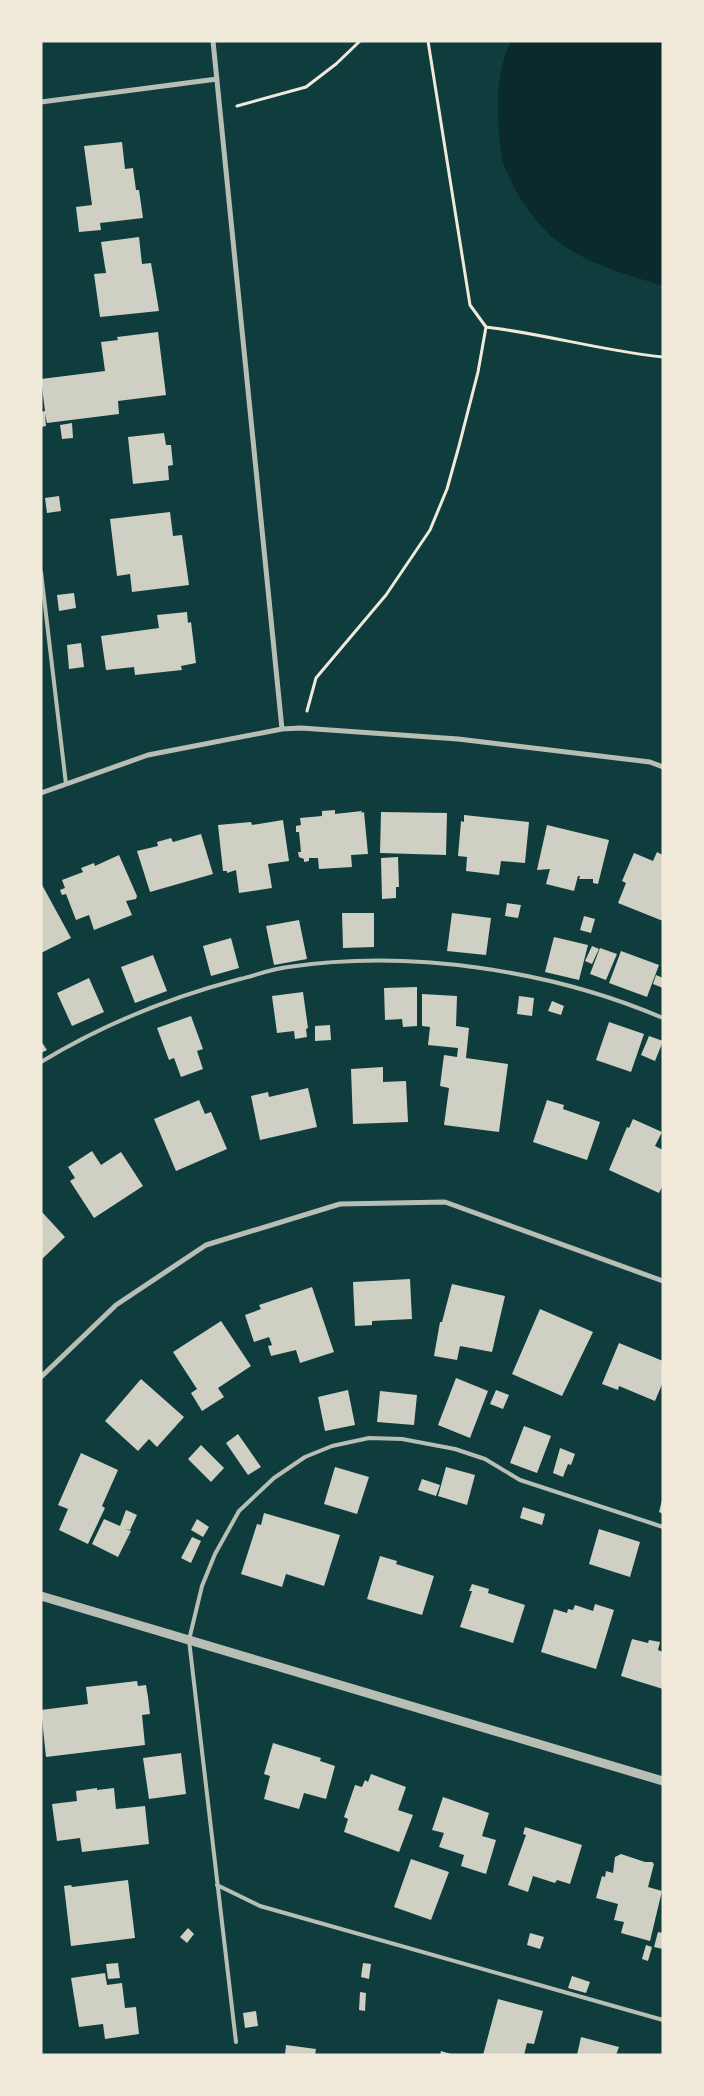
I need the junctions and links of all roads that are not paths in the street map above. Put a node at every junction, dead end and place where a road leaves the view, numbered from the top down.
1 (213, 41) edge
2 (217, 79) junction
3 (41, 102) edge
4 (41, 572) edge
5 (282, 729) junction
6 (663, 767) edge
7 (66, 784) junction
8 (41, 793) edge
9 (663, 1018) edge
10 (41, 1062) edge
11 (663, 1281) edge
12 (41, 1377) edge
13 (663, 1526) edge
14 (41, 1596) edge
15 (189, 1640) junction
16 (663, 1781) edge
17 (217, 1885) junction
18 (663, 2020) edge
19 (236, 2042) dead end

1 - 2 street
2 - 3 street
2 - 5 street
4 - 7 lane
5 - 6 street
5 - 7 street
7 - 8 street
9 - 10 lane
11 - 12 street
13 - 15 lane
14 - 15 street
15 - 16 street
15 - 17 lane
17 - 18 lane
17 - 19 lane

